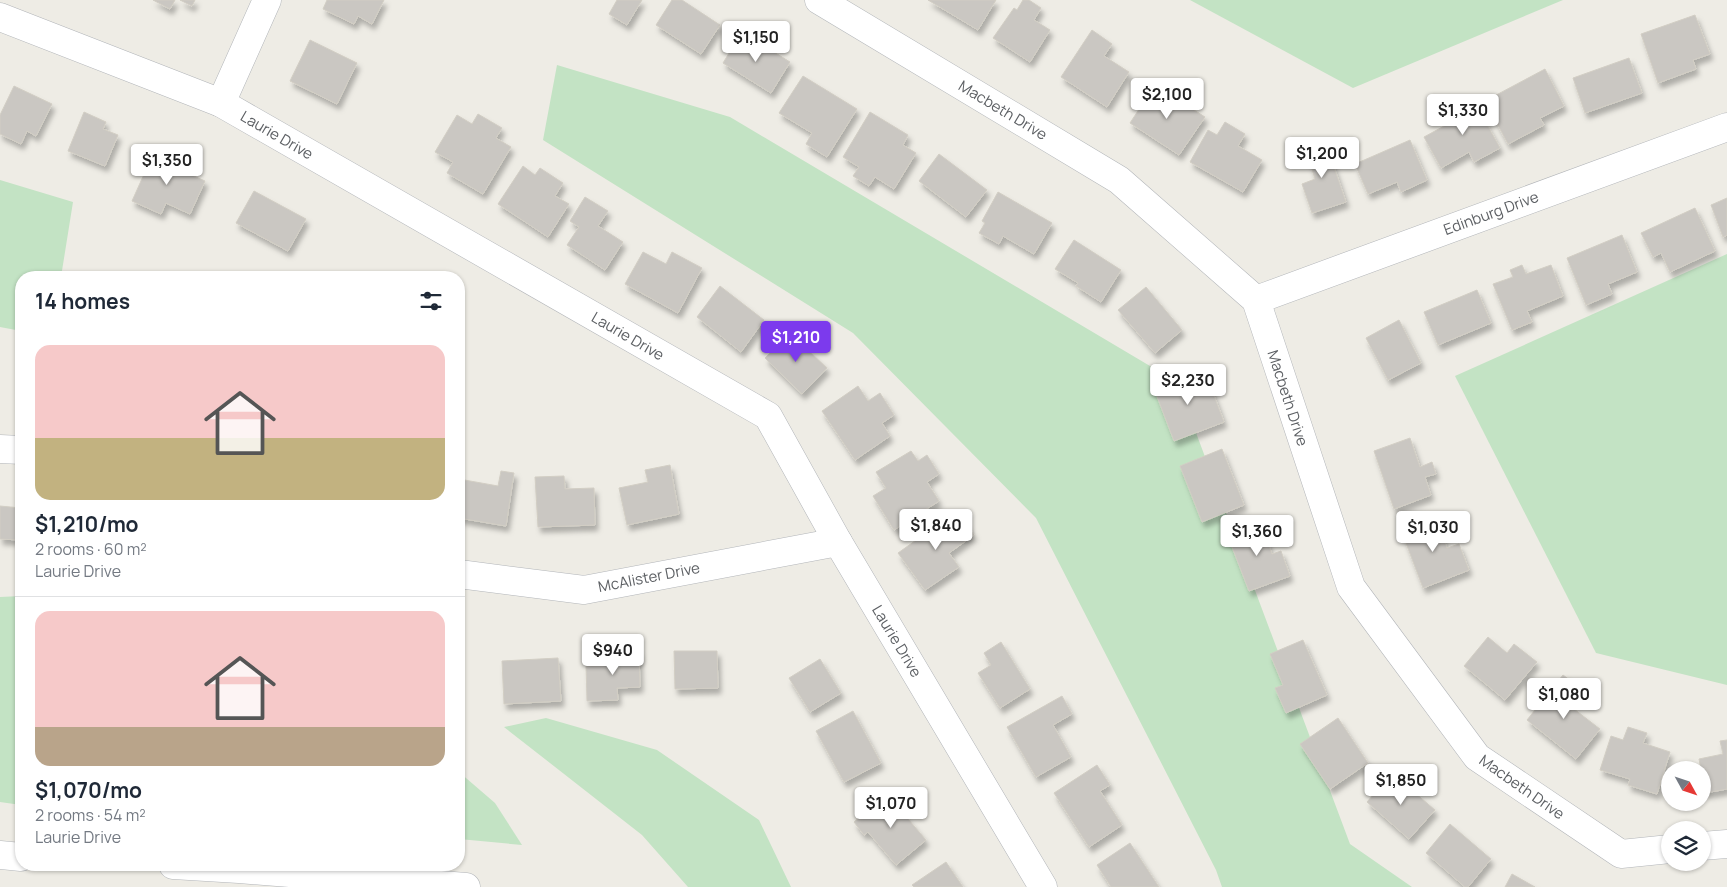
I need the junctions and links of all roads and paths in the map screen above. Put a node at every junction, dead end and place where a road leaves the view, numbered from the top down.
1 (267, 0) edge
2 (820, 0) edge
3 (0, 17) edge
4 (222, 103) junction
5 (1727, 126) edge
6 (1256, 300) junction
7 (0, 449) edge
8 (15, 450) edge
9 (838, 542) junction
10 (465, 575) edge
11 (1727, 844) edge
12 (1711, 845) edge
13 (1661, 850) edge
14 (0, 856) edge
15 (15, 857) edge
16 (264, 871) edge
17 (466, 887) edge
18 (1042, 887) edge

1 - 4 street
2 - 6 street, Macbeth Drive
3 - 4 street, Laurie Drive
4 - 9 street, Laurie Drive
5 - 6 street, Edinburg Drive
6 - 13 street, Macbeth Drive
7 - 8 street
9 - 10 street, McAlister Drive
9 - 18 street, Laurie Drive
11 - 12 street
14 - 15 street
16 - 17 street

